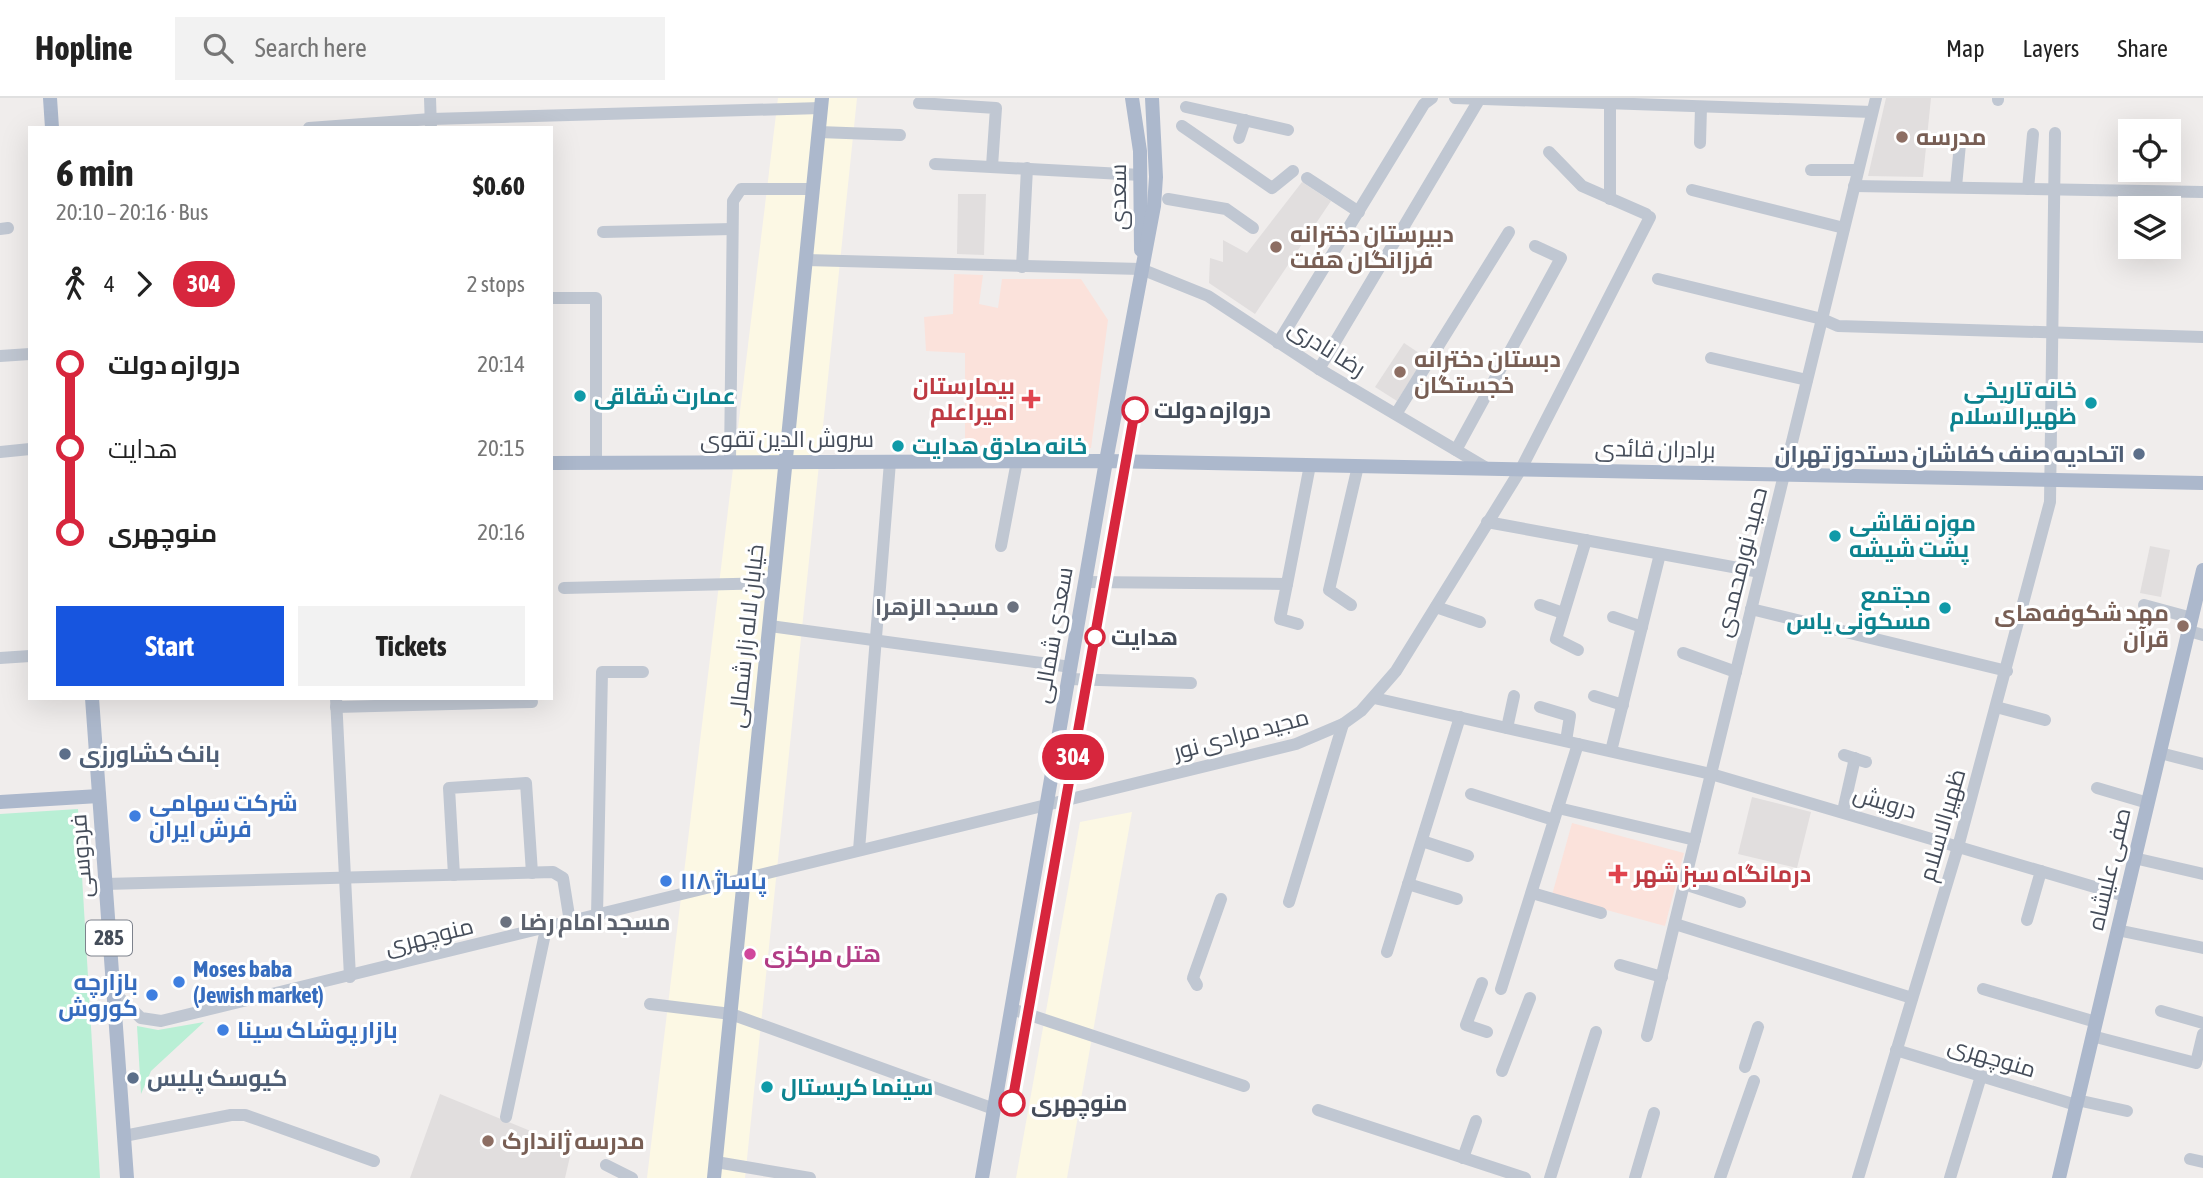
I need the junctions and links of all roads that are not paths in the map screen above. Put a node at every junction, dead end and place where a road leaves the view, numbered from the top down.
1 (50, 98) edge
2 (430, 98) edge
3 (1131, 98) edge
4 (1152, 98) edge
5 (1455, 98) edge
6 (1876, 98) edge
7 (1479, 100) junction
8 (1428, 101) edge
9 (1611, 102) edge
10 (822, 103) edge
11 (919, 103) dead end
12 (1767, 104) edge
13 (1186, 107) dead end
14 (1701, 107) junction
15 (1872, 112) junction
16 (1245, 120) junction
17 (431, 123) edge
18 (52, 126) edge
19 (358, 126) edge
20 (1182, 126) dead end
21 (1288, 130) dead end
22 (819, 132) junction
23 (2055, 133) dead end
24 (2033, 134) dead end
25 (900, 135) dead end
26 (1239, 138) dead end
27 (1700, 143) dead end
28 (1960, 144) dead end
29 (1549, 152) dead end
30 (935, 164) dead end
31 (992, 166) junction
32 (1027, 168) junction
33 (1293, 170) dead end
34 (1811, 170) dead end
35 (1858, 170) junction
36 (1141, 175) junction
37 (1307, 178) dead end
38 (1854, 186) junction
39 (1955, 187) junction
40 (2028, 188) junction
41 (813, 189) junction
42 (1692, 190) dead end
43 (2053, 190) junction
44 (2203, 192) edge
45 (1168, 199) dead end
46 (1610, 199) junction
47 (1359, 212) junction
48 (1253, 228) dead end
49 (1844, 228) junction
50 (732, 229) junction
51 (604, 232) dead end
52 (1509, 232) dead end
53 (1156, 246) dead end
54 (1535, 246) dead end
55 (806, 260) junction
56 (1022, 267) junction
57 (1141, 269) junction
58 (1658, 279) dead end
59 (553, 298) edge
60 (1822, 319) junction
61 (2051, 332) junction
62 (2203, 337) edge
63 (1278, 343) junction
64 (28, 354) edge
65 (0, 356) edge
66 (1711, 358) dead end
67 (1319, 369) junction
68 (1807, 380) junction
69 (1396, 414) junction
70 (28, 449) edge
71 (1455, 450) junction
72 (0, 452) edge
73 (1017, 461) junction
74 (1106, 461) junction
75 (730, 462) junction
76 (786, 462) junction
77 (890, 462) junction
78 (553, 463) edge
79 (596, 463) junction
80 (1310, 465) junction
81 (1358, 466) junction
82 (1488, 469) junction
83 (1521, 470) junction
84 (1784, 475) junction
85 (2049, 480) junction
86 (2203, 483) edge
87 (1487, 522) junction
88 (1586, 540) junction
89 (1001, 546) dead end
90 (1660, 554) junction
91 (2203, 570) edge
92 (1760, 572) junction
93 (1085, 582) junction
94 (774, 583) junction
95 (1287, 584) junction
96 (564, 588) dead end
97 (1351, 605) dead end
98 (1540, 605) dead end
99 (2144, 605) dead end
100 (1436, 607) junction
101 (1751, 609) junction
102 (1563, 613) junction
103 (1613, 617) dead end
104 (1480, 622) dead end
105 (1298, 624) dead end
106 (770, 626) junction
107 (1642, 627) junction
108 (2194, 628) edge
109 (876, 640) junction
110 (1578, 650) dead end
111 (1683, 653) dead end
112 (28, 656) edge
113 (0, 658) edge
114 (2007, 670) junction
115 (643, 672) dead end
116 (1070, 673) junction
117 (1736, 673) junction
118 (1191, 683) dead end
119 (1514, 696) dead end
120 (1594, 696) dead end
121 (1374, 698) junction
122 (92, 700) edge
123 (336, 702) edge
124 (532, 702) dead end
125 (1623, 705) junction
126 (1540, 706) dead end
127 (1997, 707) junction
128 (1460, 717) junction
129 (2045, 720) dead end
130 (1343, 724) junction
131 (1507, 728) junction
132 (1572, 743) junction
133 (1611, 751) junction
134 (2160, 753) junction
135 (1855, 758) dead end
136 (2203, 764) edge
137 (1711, 774) junction
138 (2097, 788) dead end
139 (1471, 794) dead end
140 (99, 796) junction
141 (0, 802) edge
142 (1048, 803) junction
143 (2148, 803) junction
144 (1843, 811) junction
145 (1556, 814) junction
146 (1422, 841) junction
147 (1695, 841) junction
148 (1958, 847) junction
149 (859, 850) junction
150 (1468, 856) dead end
151 (2134, 859) junction
152 (2041, 871) junction
153 (532, 873) junction
154 (2203, 874) edge
155 (454, 875) junction
156 (345, 878) junction
157 (744, 880) junction
158 (105, 884) junction
159 (1408, 884) junction
160 (1684, 884) junction
161 (1532, 893) junction
162 (2125, 896) junction
163 (1221, 899) dead end
164 (1457, 899) dead end
165 (1289, 902) dead end
166 (1740, 902) dead end
167 (1601, 913) dead end
168 (597, 916) junction
169 (2028, 920) dead end
170 (570, 922) junction
171 (1675, 924) junction
172 (545, 929) junction
173 (2117, 930) junction
174 (2203, 948) edge
175 (1387, 952) dead end
176 (1620, 965) dead end
177 (350, 977) junction
178 (1662, 977) junction
179 (1482, 983) dead end
180 (1197, 985) dead end
181 (1502, 989) dead end
182 (1983, 989) dead end
183 (114, 993) junction
184 (1530, 998) dead end
185 (1912, 998) junction
186 (650, 1004) dead end
187 (1012, 1009) junction
188 (2161, 1011) dead end
189 (731, 1014) junction
190 (2203, 1023) edge
191 (1758, 1027) dead end
192 (2094, 1029) junction
193 (1487, 1032) dead end
194 (1596, 1032) dead end
195 (2203, 1034) edge
196 (1647, 1036) dead end
197 (1896, 1050) junction
198 (1745, 1067) dead end
199 (1502, 1071) dead end
200 (1981, 1076) junction
201 (1754, 1081) dead end
202 (1244, 1086) dead end
203 (2076, 1102) junction
204 (994, 1109) junction
205 (1318, 1110) dead end
206 (2127, 1111) dead end
207 (1654, 1113) dead end
208 (506, 1118) dead end
209 (1476, 1121) dead end
210 (124, 1136) junction
211 (1463, 1158) junction
212 (374, 1161) dead end
213 (716, 1162) junction
214 (606, 1165) dead end
215 (127, 1178) edge
216 (632, 1178) edge
217 (715, 1178) edge
218 (810, 1178) edge
219 (982, 1178) edge
220 (1525, 1178) edge
221 (1550, 1178) edge
222 (1634, 1178) edge
223 (1720, 1178) edge
224 (1858, 1178) edge
225 (1950, 1178) edge
226 (2059, 1178) edge

1 - 18 main road
2 - 17 street
3 - 36 main road, سعدی
4 - 57 main road, سعدی شمالی
5 - 7 street
6 - 15 street, حمید نورمحمدی
7 - 9 street
7 - 67 street
8 - 47 street
9 - 14 street
9 - 46 street
10 - 17 street
10 - 22 main road, خیابان لاله زار شمالی
11 - 31 street
12 - 14 street
12 - 15 street
13 - 16 street
14 - 27 street
15 - 35 street, حمید نورمحمدی
16 - 21 street
16 - 26 street
17 - 19 street
20 - 33 street
22 - 25 street
22 - 41 main road, خیابان لاله زار شمالی
23 - 43 street, ظهیرالاسلام
24 - 40 street
28 - 39 street
29 - 46 street
30 - 31 street
31 - 32 street
32 - 36 street
32 - 56 street
34 - 35 street
35 - 38 street, حمید نورمحمدی
36 - 57 main road, سعدی
37 - 47 street
38 - 39 street
38 - 49 street, حمید نورمحمدی
39 - 40 street
40 - 43 street
41 - 50 street
41 - 55 main road, خیابان لاله زار شمالی
42 - 49 street
43 - 44 street
43 - 61 street, ظهیرالاسلام
45 - 48 street
46 - 83 street, مجید مرادی نور
47 - 63 street
49 - 60 street, حمید نورمحمدی
50 - 51 street
50 - 75 street
52 - 69 street
53 - 57 main road, سعدی
54 - 71 street
55 - 56 street
55 - 76 main road, خیابان لاله زار شمالی
56 - 57 street
57 - 63 street, رضا نادری
57 - 74 main road, سعدی شمالی
58 - 60 street
59 - 79 street
60 - 61 street
60 - 68 street, حمید نورمحمدی
61 - 62 street
61 - 85 street, ظهیرالاسلام
63 - 67 street, رضا نادری
64 - 65 street
66 - 68 street
67 - 69 street, رضا نادری
68 - 84 street, حمید نورمحمدی
69 - 71 street, رضا نادری
70 - 72 street
71 - 82 street, رضا نادری
73 - 74 main road, سروش الدین تقوی
73 - 77 main road, سروش الدین تقوی
73 - 89 street
74 - 80 main road, برادران قائدی
74 - 93 main road, سعدی شمالی
75 - 76 main road, سروش الدین تقوی
75 - 79 main road, سروش الدین تقوی
76 - 77 main road, سروش الدین تقوی
76 - 94 main road, خیابان لاله زار شمالی
77 - 109 street
78 - 79 main road, سروش الدین تقوی
80 - 81 main road, برادران قائدی
80 - 95 street
81 - 82 main road, برادران قائدی
81 - 97 street
82 - 83 main road, برادران قائدی
83 - 84 main road, برادران قائدی
83 - 87 street, مجید مرادی نور
84 - 85 main road, برادران قائدی
84 - 92 street, حمید نورمحمدی
85 - 86 main road, برادران قائدی
85 - 114 street, ظهیرالاسلام
87 - 88 street
87 - 100 street, مجید مرادی نور
88 - 90 street
88 - 102 street
90 - 92 street
90 - 107 street
91 - 108 main road, صفی علیشاه
92 - 101 street, حمید نورمحمدی
93 - 95 street
93 - 116 main road, سعدی شمالی
94 - 96 street
94 - 106 main road, خیابان لاله زار شمالی
95 - 105 street
98 - 102 street
99 - 108 street
100 - 104 street
100 - 121 street, مجید مرادی نور
101 - 114 street
101 - 117 street, حمید نورمحمدی
102 - 110 street
103 - 107 street
106 - 109 street
106 - 157 main road, خیابان لاله زار شمالی
107 - 125 street
108 - 134 main road, صفی علیشاه
109 - 116 street
109 - 149 street
111 - 117 street
112 - 113 street
114 - 127 street, ظهیرالاسلام
115 - 168 street
116 - 118 street
116 - 142 main road, سعدی شمالی
117 - 137 street, حمید نورمحمدی
119 - 131 street
120 - 125 street
121 - 128 street, درویش
121 - 130 street, مجید مرادی نور
122 - 140 main road, فردوسی / 285
123 - 124 street
123 - 156 street
125 - 133 street
126 - 132 street
127 - 129 street
127 - 148 street, ظهیرالاسلام
128 - 131 street, درویش
128 - 146 street
130 - 142 street, مجید مرادی نور
130 - 165 street
131 - 132 street, درویش
132 - 133 street, درویش
132 - 145 street
133 - 137 street, درویش
134 - 136 street
134 - 143 main road, صفی علیشاه
135 - 144 street
137 - 144 street, درویش
137 - 147 street, حمید نورمحمدی
138 - 143 street
139 - 145 street
140 - 141 main road
140 - 158 main road, فردوسی / 285
142 - 149 street, منوچهری
142 - 187 main road, سعدی شمالی
143 - 151 main road, صفی علیشاه
144 - 148 street, درویش
145 - 147 street
145 - 161 street
146 - 150 street
146 - 159 street
147 - 160 street, حمید نورمحمدی
148 - 152 street, درویش
148 - 185 street, ظهیرالاسلام
149 - 157 street, منوچهری
151 - 154 street
151 - 162 main road, صفی علیشاه
152 - 162 street, درویش
152 - 169 street
153 - 155 street
153 - 155 street
153 - 170 street
155 - 156 street
156 - 158 street
156 - 177 street
157 - 168 street, منوچهری
157 - 189 main road, خیابان لاله زار شمالی
158 - 183 main road, فردوسی / 285
159 - 164 street
159 - 175 street
160 - 166 street
160 - 171 street, حمید نورمحمدی
161 - 167 street
161 - 181 street
162 - 173 main road, صفی علیشاه
163 - 180 street
168 - 170 street, منوچهری
170 - 172 street, منوچهری
171 - 178 street, حمید نورمحمدی
171 - 185 street
172 - 177 street, منوچهری
172 - 208 street
173 - 174 street
173 - 192 main road, صفی علیشاه
176 - 178 street
177 - 183 street, منوچهری
178 - 196 street, حمید نورمحمدی
179 - 193 street
182 - 192 street
183 - 210 main road, فردوسی / 285
184 - 199 street
185 - 197 street, ظهیرالاسلام
186 - 189 street
187 - 202 street
187 - 204 main road, سعدی شمالی
188 - 190 street
189 - 204 street
189 - 213 main road, خیابان لاله زار شمالی
191 - 198 street
192 - 195 street
192 - 203 main road, صفی علیشاه
194 - 221 street
197 - 200 street, منوچهری
197 - 224 street, ظهیرالاسلام
200 - 203 street, منوچهری
200 - 225 street
201 - 223 street
203 - 206 street, منوچهری
203 - 226 main road, صفی علیشاه
204 - 219 main road, سعدی شمالی
205 - 211 street
207 - 222 street
209 - 211 street
210 - 212 street
210 - 215 main road, فردوسی / 285
211 - 220 street
213 - 217 main road, خیابان لاله زار شمالی
213 - 218 street
214 - 216 street

